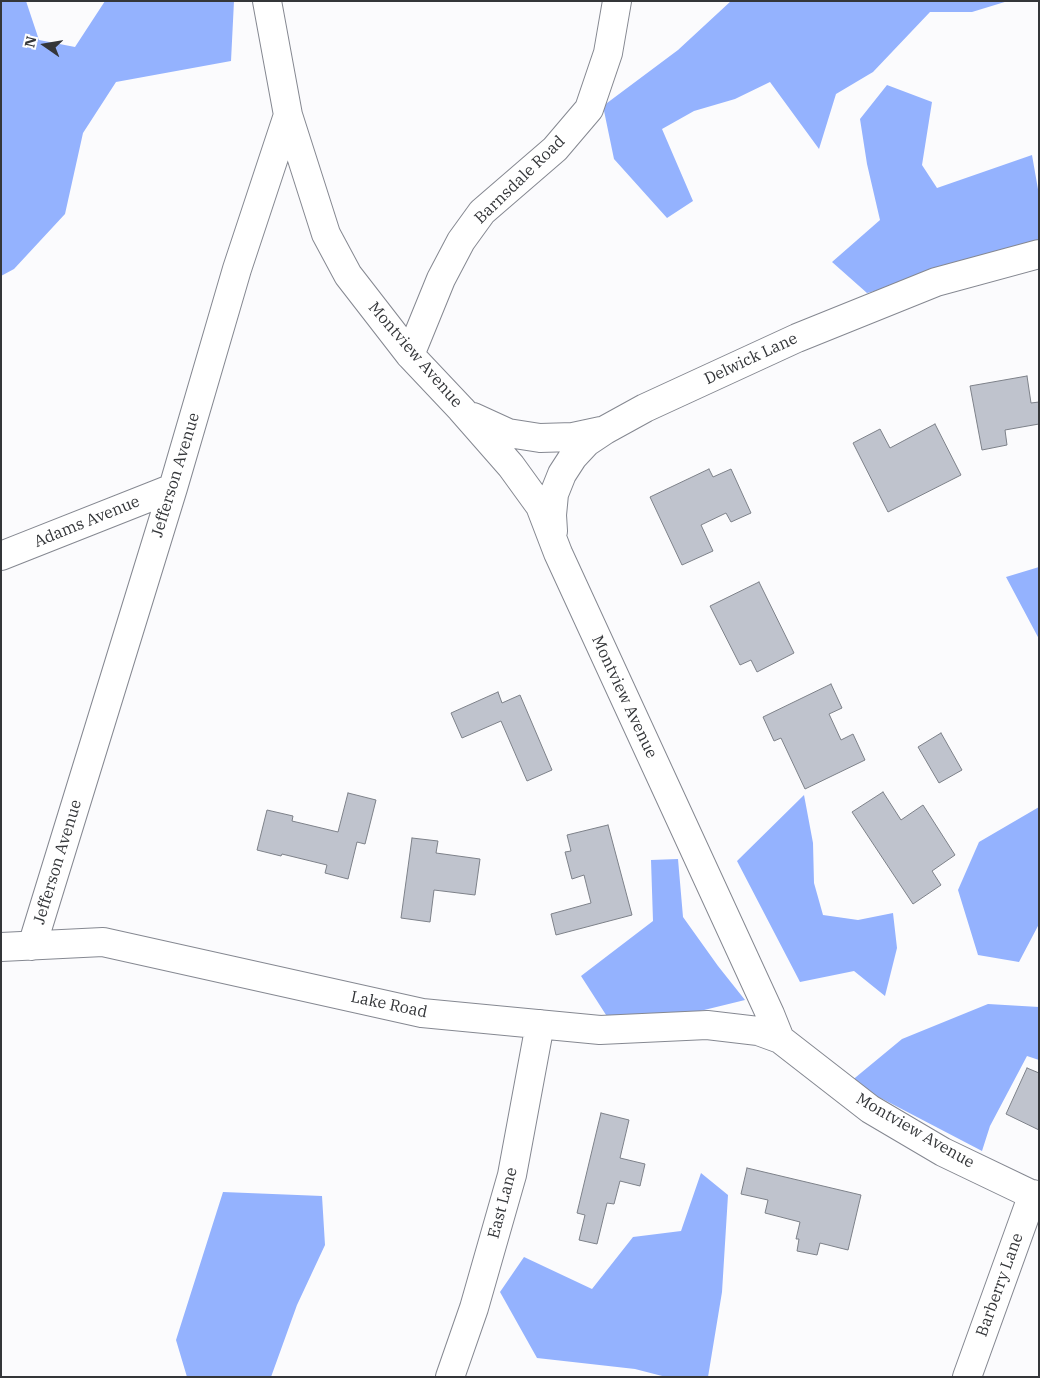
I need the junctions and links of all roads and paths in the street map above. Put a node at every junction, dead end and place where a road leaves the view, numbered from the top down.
1 (267, 1) edge
2 (617, 1) edge
3 (288, 115) junction
4 (1039, 254) edge
5 (410, 355) junction
6 (461, 410) junction
7 (604, 430) junction
8 (173, 488) junction
9 (558, 553) junction
10 (1, 556) edge
11 (32, 946) junction
12 (1, 947) edge
13 (540, 1024) junction
14 (780, 1039) junction
15 (1036, 1196) edge
16 (450, 1377) edge
17 (967, 1377) edge

1 - 3 street, Jefferson Avenue
2 - 5 street, Barnsdale Road
3 - 5 street, Montview Avenue
3 - 8 street, Jefferson Avenue
4 - 7 street, Delwick Lane
5 - 6 street, Montview Avenue
6 - 7 street
6 - 9 street, Montview Avenue
7 - 9 street, Delwick Lane
8 - 10 street, Adams Avenue
8 - 11 street, Jefferson Avenue
9 - 14 street, Montview Avenue
11 - 12 street, Lake Road
11 - 13 street, Lake Road
13 - 14 street, Lake Road
13 - 16 street, East Lane
14 - 15 street, Montview Avenue
15 - 17 street, Barberry Lane

